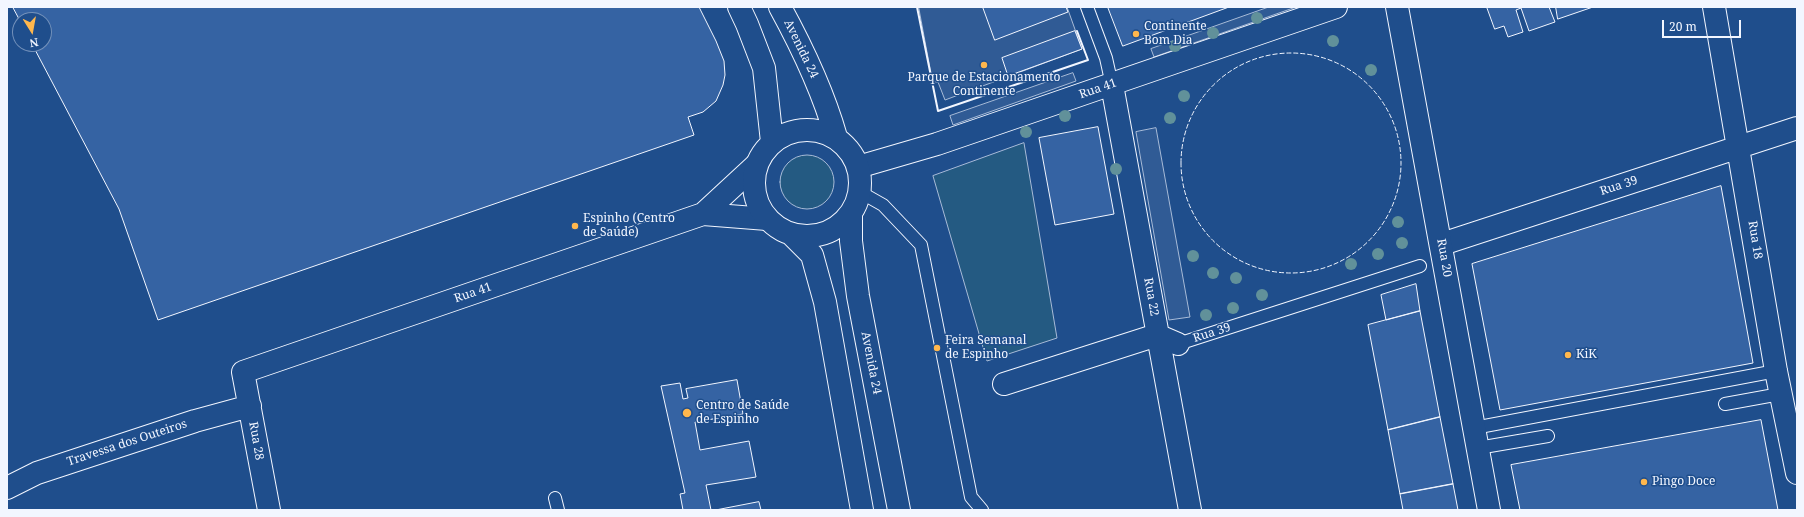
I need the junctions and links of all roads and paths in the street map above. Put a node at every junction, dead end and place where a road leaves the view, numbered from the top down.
1 (780, 7) edge
2 (1087, 7) edge
3 (1336, 7) edge
4 (1397, 7) edge
5 (1714, 7) edge
6 (743, 15) edge
7 (1112, 85) junction
8 (1797, 128) edge
9 (836, 137) junction
10 (772, 142) junction
11 (1739, 146) junction
12 (756, 165) junction
13 (858, 167) junction
14 (860, 192) junction
15 (704, 214) junction
16 (850, 215) junction
17 (767, 219) junction
18 (791, 234) junction
19 (1442, 244) junction
20 (1420, 266) dead end
21 (1158, 335) junction
22 (1178, 344) joint
23 (1776, 371) junction
24 (243, 372) joint
25 (1004, 384) dead end
26 (1780, 394) junction
27 (1725, 404) dead end
28 (250, 406) junction
29 (1548, 436) dead end
30 (1476, 438) junction
31 (1797, 474) edge
32 (7, 488) edge
33 (269, 510) edge
34 (862, 510) edge
35 (899, 510) edge
36 (982, 510) edge
37 (1190, 510) edge
38 (1489, 510) edge

1 - 9 street, Avenida 24
2 - 7 lane
3 - 7 street, Rua 41
4 - 19 street, Rua 20
5 - 11 street, Rua 18
6 - 10 street
7 - 13 street, Rua 41
7 - 21 street, Rua 22
8 - 11 street, Rua 39
9 - 10 street, Avenida 24
9 - 13 street, Avenida 24
10 - 12 street, Avenida 24
11 - 19 street, Rua 39
11 - 23 street, Rua 18
12 - 15 street, Rua 41
12 - 17 street, Avenida 24
13 - 14 street, Avenida 24
14 - 16 street, Avenida 24
14 - 36 lane
15 - 17 street, Rua 41
15 - 24 street, Rua 41
16 - 18 street, Avenida 24
16 - 35 street, Avenida 24
17 - 18 street, Avenida 24
18 - 34 street, Avenida 24
19 - 30 street, Rua 20
20 - 22 lane, Rua 39
21 - 22 street, Rua 39
21 - 25 street
21 - 37 street, Rua 22
23 - 26 street, Rua 18
23 - 30 lane
24 - 28 street, Rua 28
26 - 27 lane
26 - 31 street, Rua 18
28 - 32 street, Travessa dos Outeiros
28 - 33 street, Rua 28
29 - 30 lane
30 - 38 street, Rua 20

